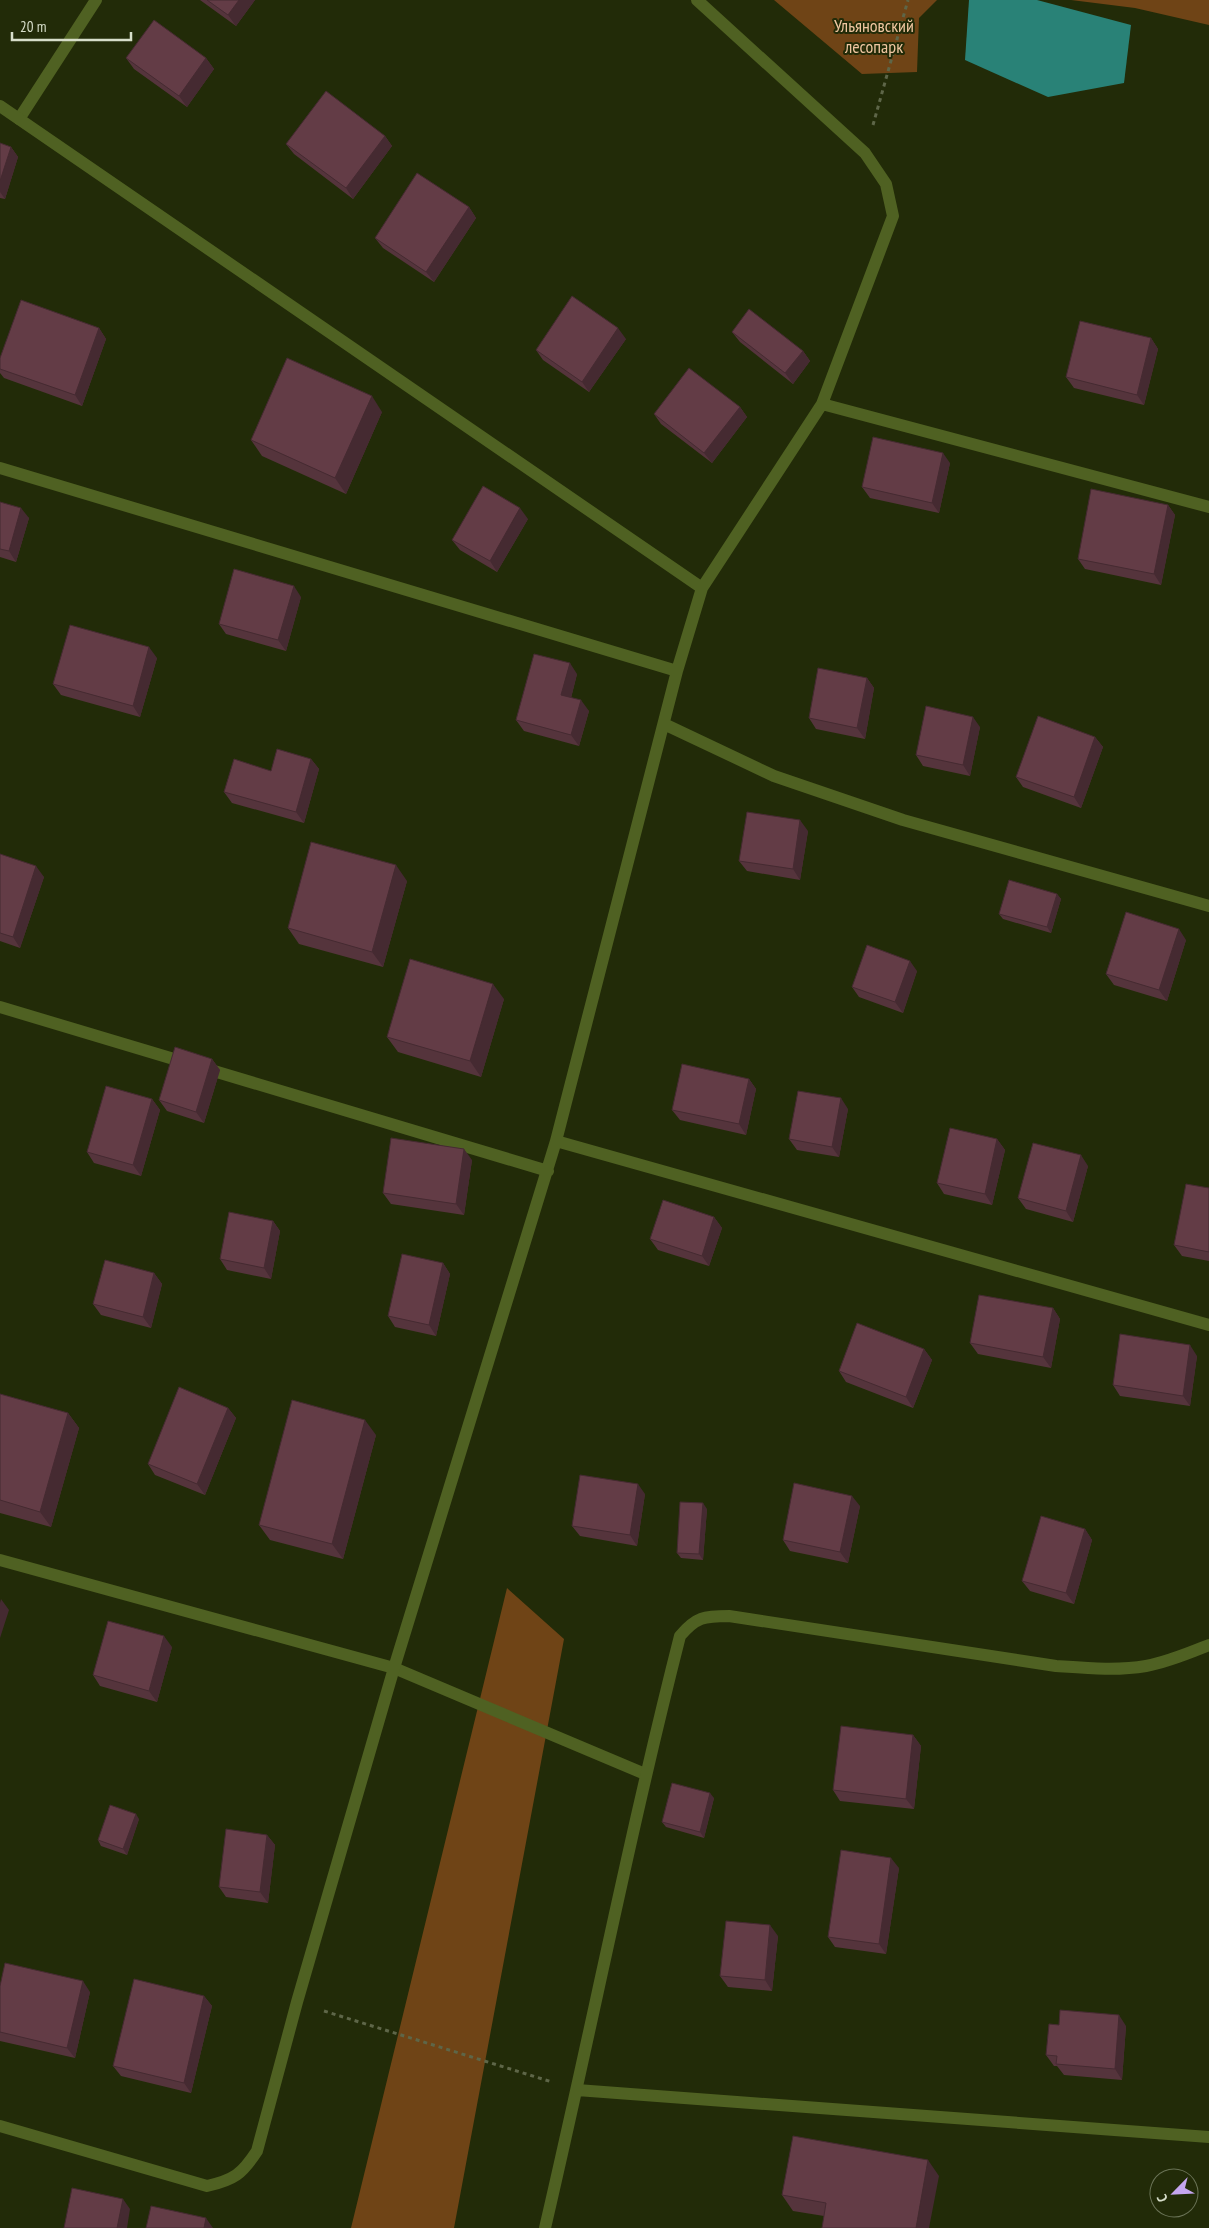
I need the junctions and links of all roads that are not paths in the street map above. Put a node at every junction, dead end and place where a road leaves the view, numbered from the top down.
1 (96, 0) edge
2 (696, 0) edge
3 (0, 106) edge
4 (19, 118) junction
5 (822, 404) junction
6 (0, 468) edge
7 (1209, 507) edge
8 (702, 588) junction
9 (677, 671) junction
10 (664, 724) junction
11 (1209, 906) edge
12 (0, 1007) edge
13 (556, 1141) junction
14 (548, 1171) junction
15 (1209, 1325) edge
16 (0, 1560) edge
17 (1209, 1645) edge
18 (1209, 1650) edge
19 (1179, 1656) junction
20 (394, 1668) junction
21 (645, 1774) junction
22 (577, 2090) junction
23 (0, 2126) edge
24 (1209, 2137) edge
25 (545, 2228) edge

1 - 4 street
2 - 5 street
3 - 4 street
4 - 8 street
5 - 7 street
5 - 8 street
6 - 9 street
8 - 9 street
9 - 10 street
10 - 11 street
10 - 13 street
12 - 14 street
13 - 14 street
13 - 15 street
14 - 20 street
16 - 20 street
17 - 19 street
18 - 19 street
19 - 21 street
20 - 21 street
20 - 23 street
21 - 22 street
22 - 24 street
22 - 25 street

